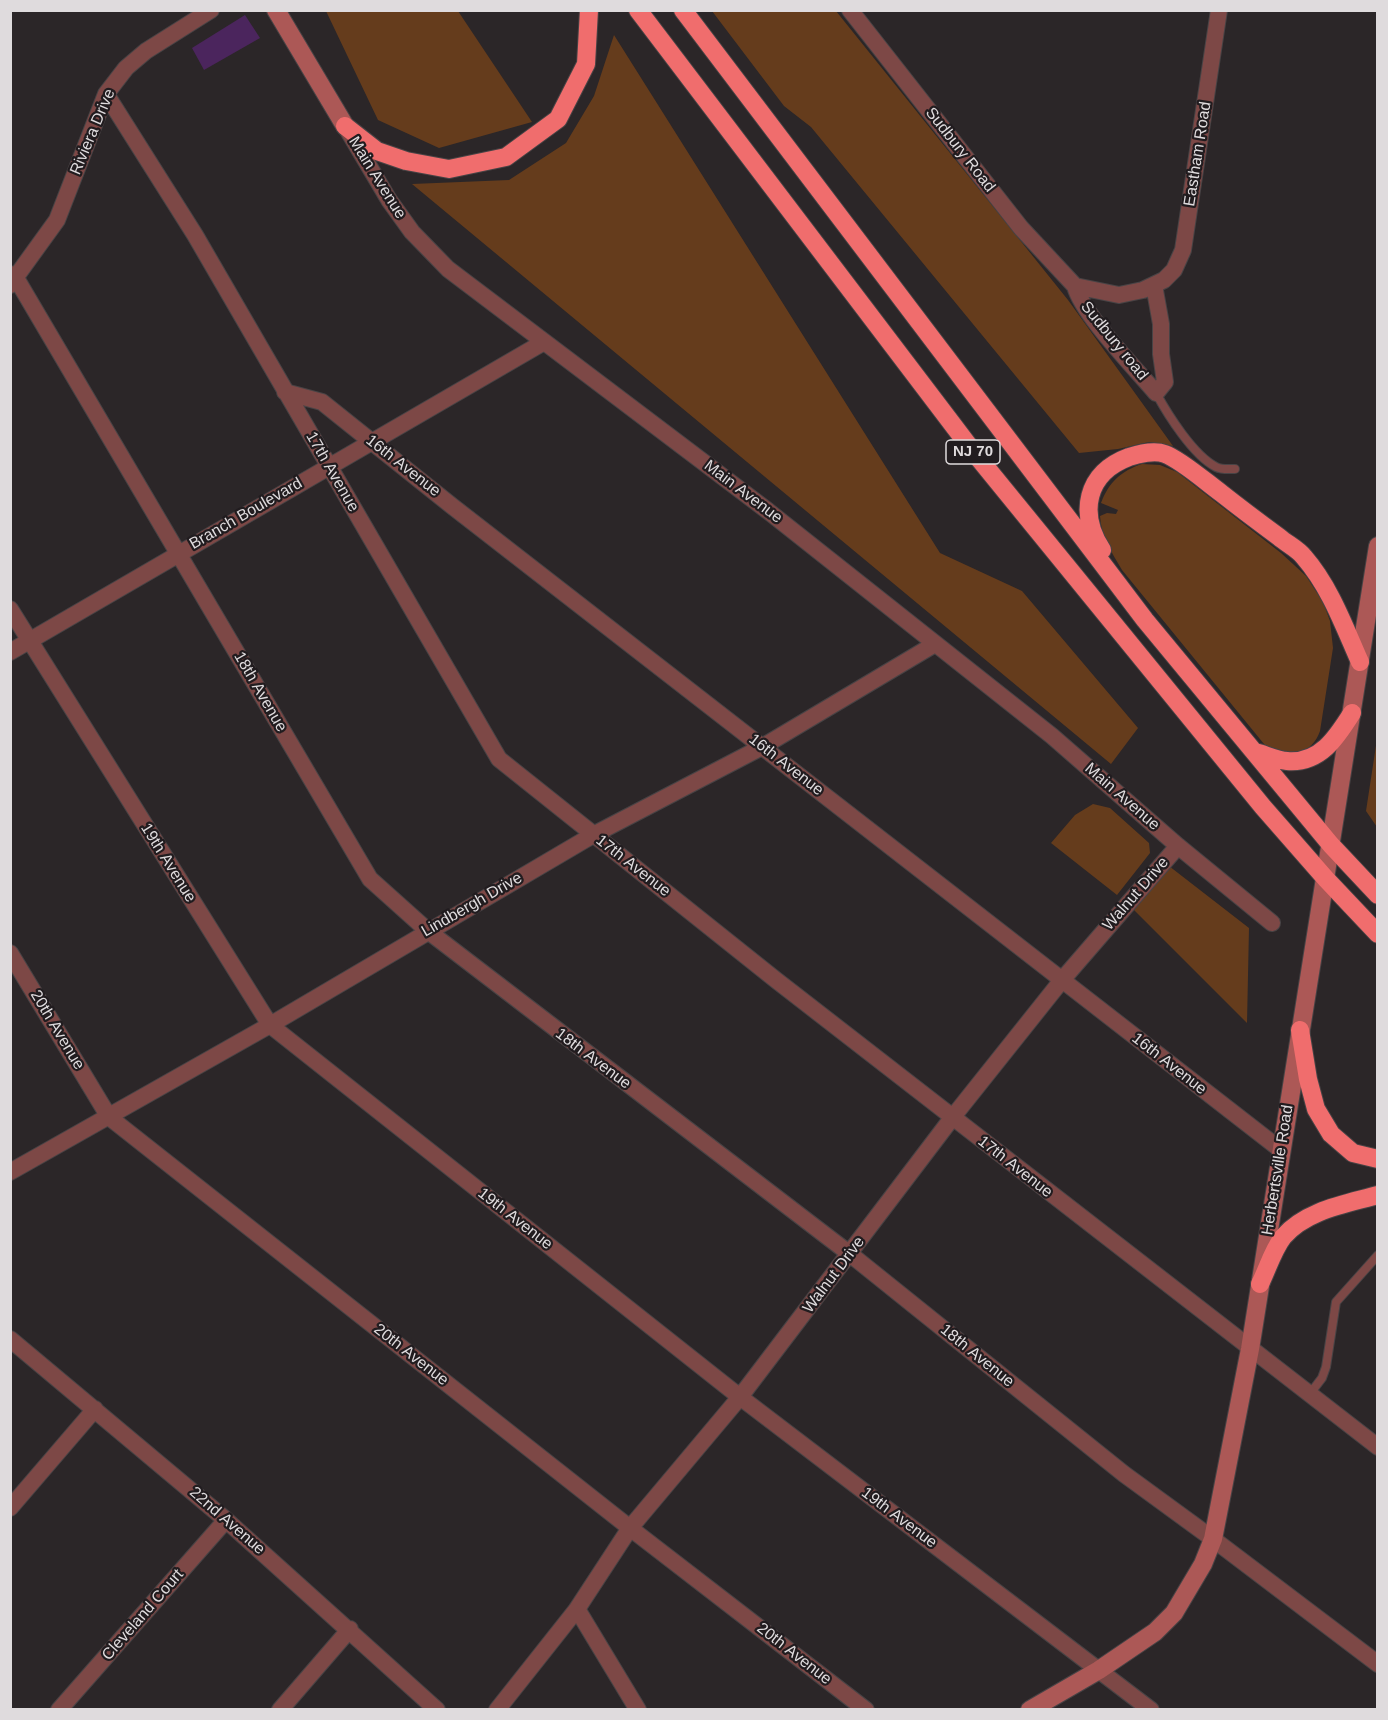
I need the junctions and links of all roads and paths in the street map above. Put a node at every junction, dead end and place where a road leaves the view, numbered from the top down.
1 (211, 10) edge
2 (276, 10) edge
3 (589, 10) edge
4 (638, 10) edge
5 (850, 10) edge
6 (1219, 10) edge
7 (684, 12) edge
8 (106, 94) junction
9 (345, 126) junction
10 (12, 279) edge
11 (1154, 285) junction
12 (1075, 286) junction
13 (544, 342) junction
14 (1161, 387) junction
15 (285, 392) junction
16 (371, 441) junction
17 (329, 466) junction
18 (1235, 469) dead end
19 (1377, 546) edge
20 (179, 554) junction
21 (10, 609) edge
22 (1145, 620) junction
23 (29, 642) junction
24 (935, 644) junction
25 (10, 652) edge
26 (1360, 662) junction
27 (1352, 713) junction
28 (762, 747) junction
29 (1255, 752) junction
30 (593, 835) junction
31 (1331, 845) junction
32 (1178, 846) junction
33 (1326, 879) junction
34 (1377, 895) edge
35 (1272, 923) dead end
36 (428, 931) junction
37 (1377, 936) edge
38 (10, 953) edge
39 (1062, 980) junction
40 (270, 1025) junction
41 (1300, 1030) junction
42 (109, 1117) junction
43 (952, 1118) junction
44 (1281, 1150) junction
45 (1377, 1159) edge
46 (10, 1172) edge
47 (1377, 1195) edge
48 (850, 1254) junction
49 (1377, 1256) edge
50 (1260, 1284) junction
51 (10, 1339) edge
52 (1250, 1349) junction
53 (1309, 1395) junction
54 (740, 1397) junction
55 (95, 1408) junction
56 (1377, 1447) edge
57 (10, 1508) edge
58 (226, 1520) junction
59 (630, 1528) junction
60 (1214, 1539) junction
61 (577, 1609) junction
62 (350, 1629) junction
63 (1377, 1664) edge
64 (1099, 1670) junction
65 (59, 1710) edge
66 (280, 1710) edge
67 (437, 1710) edge
68 (497, 1710) edge
69 (638, 1710) edge
70 (866, 1710) edge
71 (1030, 1710) edge
72 (1151, 1710) edge

1 - 8 street, Riviera Drive
2 - 9 main road, Main Avenue
3 - 9 highway
4 - 33 highway, NJ 70
5 - 12 street, Sudbury Road
6 - 11 street, Eastham Road
7 - 22 highway, NJ 70
8 - 10 street, Riviera Drive
8 - 15 street, 17th Avenue
9 - 13 street, Main Avenue
10 - 20 street, 18th Avenue
11 - 12 street
11 - 14 street
12 - 14 street, Sudbury road
13 - 16 street, Branch Boulevard
13 - 24 street, Main Avenue
14 - 18 lane, Sudbury Road
15 - 16 street, 16th Avenue
15 - 17 street, 17th Avenue
16 - 17 street, Branch Boulevard
16 - 28 street, 16th Avenue
17 - 20 street, Branch Boulevard
17 - 30 street, 17th Avenue
19 - 26 main road, Herbertsville Road
20 - 23 street, Branch Boulevard
20 - 36 street, 18th Avenue
21 - 23 street, 19th Avenue
22 - 26 highway
22 - 29 highway, NJ 70
23 - 25 street, Branch Boulevard
23 - 40 street, 19th Avenue
24 - 28 street, Lindbergh Drive
24 - 32 street, Main Avenue
26 - 27 main road, Herbertsville Road
27 - 29 highway
27 - 31 main road, Herbertsville Road
28 - 30 street, Lindbergh Drive
28 - 39 street, 16th Avenue
29 - 31 highway, NJ 70
30 - 36 street, Lindbergh Drive
30 - 43 street, 17th Avenue
31 - 33 main road, Herbertsville Road
31 - 34 highway, NJ 70
32 - 35 street, Main Avenue
32 - 39 street, Walnut Drive
33 - 37 highway, NJ 70
33 - 41 main road, Herbertsville Road
36 - 40 street, Lindbergh Drive
36 - 48 street, 18th Avenue
38 - 42 street, 20th Avenue
39 - 43 street, Walnut Drive
39 - 44 street, 16th Avenue
40 - 42 street, Lindbergh Drive
40 - 54 street, 19th Avenue
41 - 44 main road, Herbertsville Road
41 - 45 highway
42 - 46 street, Lindbergh Drive
42 - 59 street, 20th Avenue
43 - 48 street, Walnut Drive
43 - 52 street, 17th Avenue
44 - 50 main road, Herbertsville Road
47 - 50 highway
48 - 54 street, Walnut Drive
48 - 60 street, 18th Avenue
49 - 53 lane
50 - 52 main road, Herbertsville Road
51 - 55 street, 22nd Avenue
52 - 53 street, 17th Avenue
52 - 60 main road, Herbertsville Road
53 - 56 street, 17th Avenue
54 - 59 street, Walnut Drive
54 - 64 street, 19th Avenue
55 - 57 street
55 - 58 street, 22nd Avenue
58 - 62 street, 22nd Avenue
58 - 65 street, Cleveland Court
59 - 61 street, Walnut Drive
59 - 70 street, 20th Avenue
60 - 63 street, 18th Avenue
60 - 64 main road, Herbertsville Road
61 - 68 street, Walnut Drive
61 - 69 street
62 - 66 street
62 - 67 street, 22nd Avenue
64 - 71 main road, Herbertsville Road
64 - 72 street, 19th Avenue

